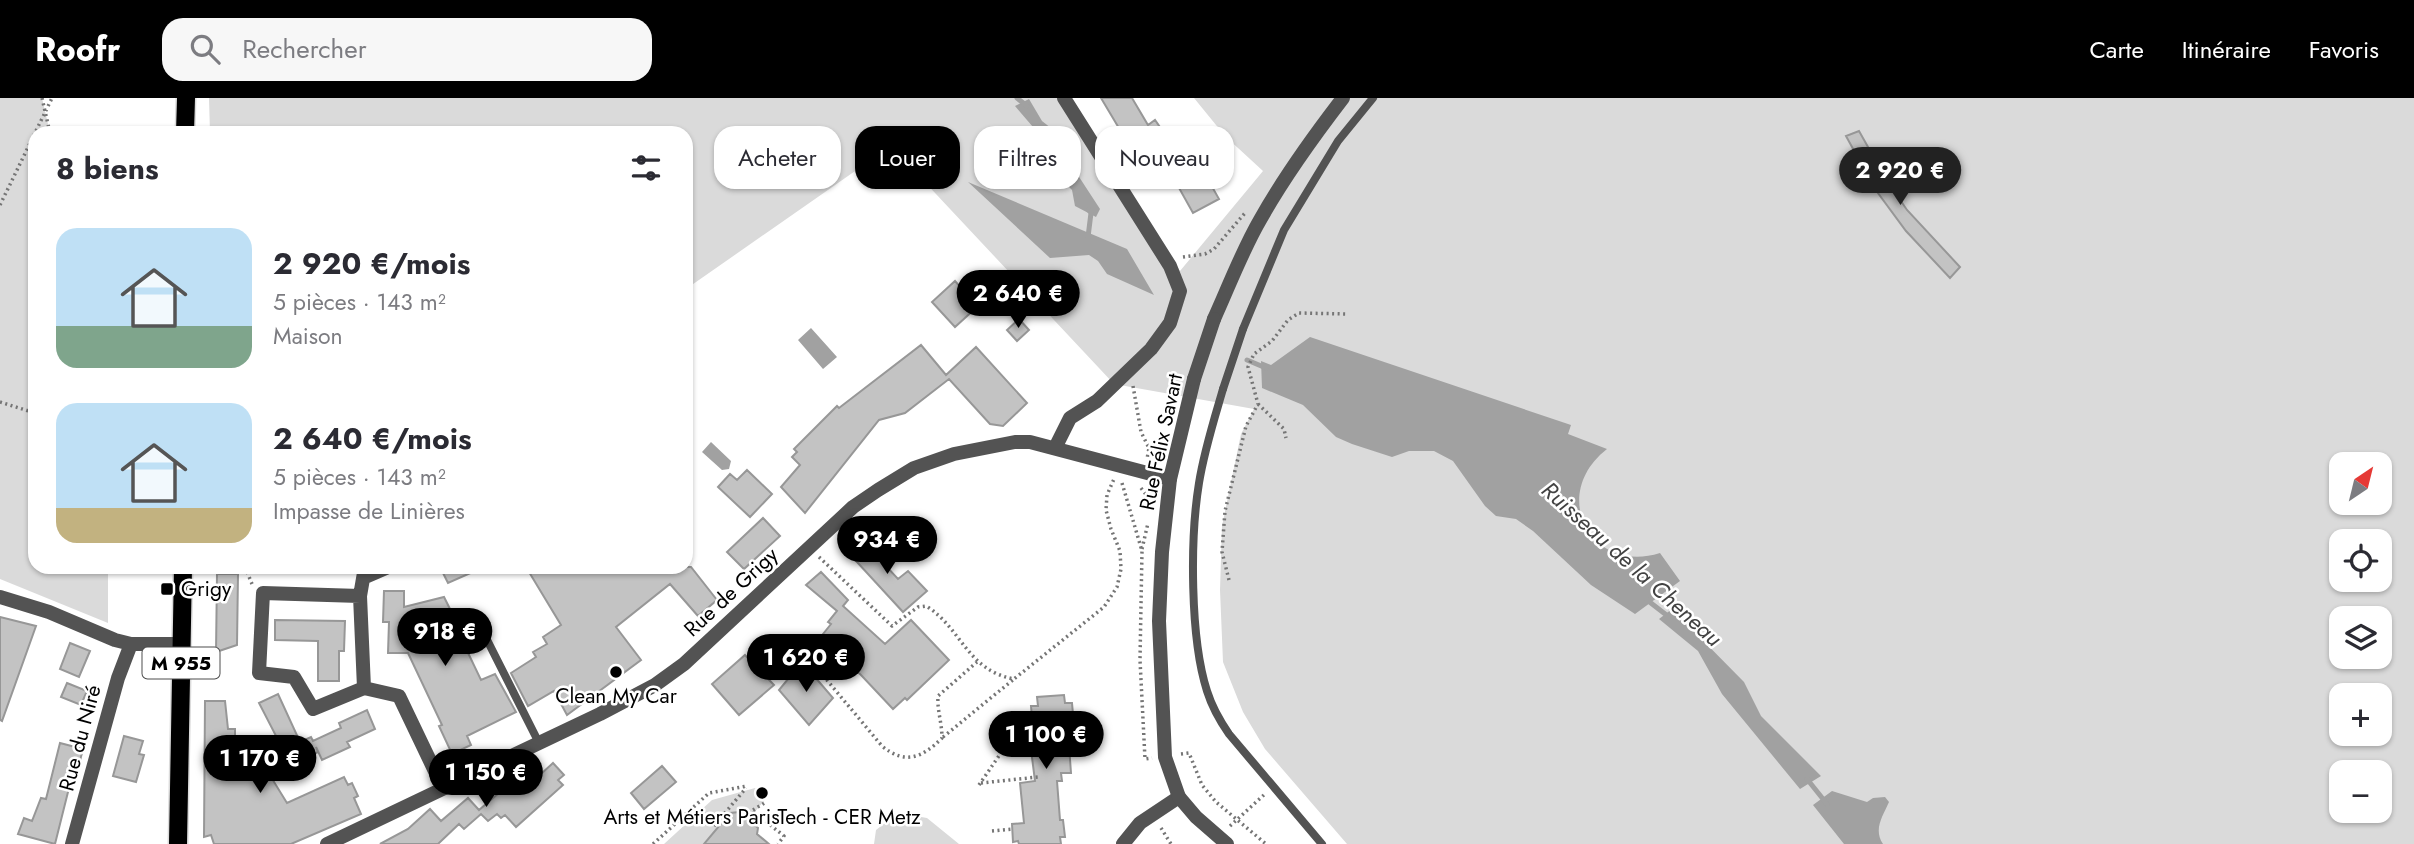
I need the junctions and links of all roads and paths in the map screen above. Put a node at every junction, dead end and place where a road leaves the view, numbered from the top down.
1 (42, 98) edge
2 (52, 98) edge
3 (186, 98) edge
4 (1064, 98) edge
5 (1343, 98) edge
6 (1373, 98) edge
7 (45, 111) junction
8 (38, 126) edge
9 (48, 126) edge
10 (185, 126) edge
11 (28, 147) edge
12 (0, 205) edge
13 (1246, 211) dead end
14 (1170, 266) junction
15 (1347, 314) dead end
16 (1131, 368) junction
17 (0, 402) edge
18 (1258, 404) junction
19 (28, 411) edge
20 (1286, 438) dead end
21 (1055, 448) junction
22 (1118, 467) junction
23 (1144, 474) junction
24 (1170, 479) junction
25 (1150, 509) dead end
26 (1148, 519) dead end
27 (809, 548) junction
28 (1142, 551) junction
29 (183, 574) edge
30 (365, 574) edge
31 (1229, 580) dead end
32 (360, 596) junction
33 (0, 597) edge
34 (477, 620) dead end
35 (131, 644) junction
36 (181, 644) junction
37 (977, 662) junction
38 (816, 667) dead end
39 (1014, 679) junction
40 (364, 688) junction
41 (1028, 729) dead end
42 (942, 738) junction
43 (539, 743) junction
44 (1165, 757) junction
45 (1038, 777) dead end
46 (1273, 786) junction
47 (443, 788) junction
48 (1179, 797) junction
49 (766, 802) dead end
50 (1236, 819) junction
51 (715, 825) dead end
52 (1013, 829) dead end
53 (992, 831) dead end
54 (1224, 841) edge
55 (72, 844) edge
56 (177, 844) edge
57 (327, 844) edge
58 (653, 844) edge
59 (778, 844) edge
60 (1123, 844) edge
61 (1266, 844) edge
62 (1322, 844) edge

1 - 7 path
2 - 7 path
3 - 10 main road
4 - 14 street
5 - 24 street, Rue Félix Savart, bridge
6 - 46 lane, bridge
7 - 8 path
7 - 9 path
11 - 12 path
13 - 14 path
14 - 16 street
15 - 18 path
16 - 21 street
16 - 23 path
17 - 19 path
18 - 20 path
18 - 31 path
21 - 22 street, Rue de Grigy
21 - 27 street, Rue de Grigy
22 - 23 street, Rue de Grigy
22 - 28 path
22 - 39 path
23 - 24 street, Rue de Grigy
23 - 25 path
24 - 44 street, Rue Félix Savart
26 - 28 path
27 - 37 path
27 - 43 street, Rue de Grigy
28 - 44 path
29 - 36 main road, M 955
30 - 32 street
32 - 40 street
32 - 40 street
33 - 35 street
34 - 43 lane
35 - 36 street
35 - 55 street, Rue du Niré
36 - 56 main road, M 955
37 - 39 path
37 - 42 path
38 - 42 path
39 - 42 path
40 - 47 street
41 - 45 path
43 - 47 street, Rue de Grigy
44 - 48 street, Rue Félix Savart
44 - 50 path
46 - 50 path
46 - 62 lane
47 - 57 street, Rue de Grigy
48 - 54 street
48 - 60 street
49 - 59 path
50 - 54 path
50 - 61 path
51 - 58 path
52 - 53 path

